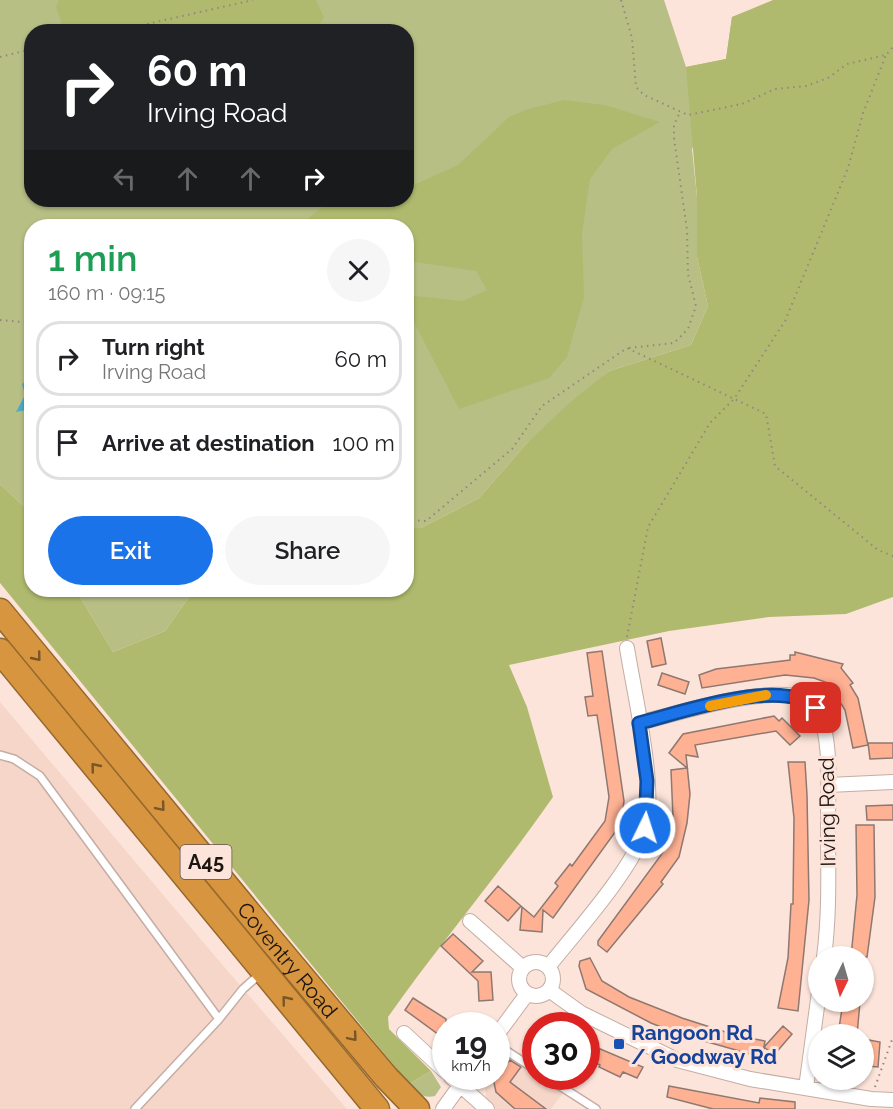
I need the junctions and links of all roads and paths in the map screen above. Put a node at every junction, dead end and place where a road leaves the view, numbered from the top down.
1 (253, 0) edge
2 (621, 0) edge
3 (147, 24) edge
4 (893, 47) edge
5 (24, 51) edge
6 (886, 55) junction
7 (0, 57) edge
8 (680, 112) junction
9 (0, 320) edge
10 (24, 322) edge
11 (627, 348) junction
12 (734, 399) junction
13 (414, 520) edge
14 (893, 556) edge
15 (0, 611) edge
16 (627, 648) joint
17 (0, 651) edge
18 (639, 723) junction
19 (0, 755) edge
20 (893, 782) edge
21 (828, 785) junction
22 (470, 921) dead end
23 (826, 946) edge
24 (548, 967) junction
25 (524, 968) junction
26 (263, 971) junction
27 (549, 990) junction
28 (527, 994) junction
29 (816, 1012) edge
30 (510, 1017) edge
31 (219, 1018) junction
32 (404, 1033) dead end
33 (893, 1037) edge
34 (432, 1059) edge
35 (806, 1088) junction
36 (453, 1090) edge
37 (469, 1090) edge
38 (566, 1090) edge
39 (871, 1099) junction
40 (893, 1100) edge
41 (135, 1109) edge
42 (377, 1109) edge
43 (417, 1109) edge
44 (443, 1109) edge
45 (487, 1109) edge
46 (596, 1109) edge

1 - 3 path
2 - 8 path
4 - 6 path
5 - 7 path
6 - 8 path
6 - 12 path
8 - 11 path
9 - 10 path
11 - 12 path
11 - 13 path
12 - 14 path
12 - 16 path
15 -> 43 highway, Coventry Road / A45
16 - 18 street
26 -> 17 highway, Coventry Road / A45
18 - 21 street, Irving Road
18 - 24 street
19 - 31 lane
20 - 21 street
21 - 23 street, Irving Road
22 - 25 street
24 - 25 street
24 - 27 street
25 - 28 street
26 - 31 lane
42 -> 26 highway, Coventry Road / A45
27 - 28 street
27 - 35 street
28 - 30 street
29 - 35 street
31 - 41 lane
32 - 34 street
33 - 39 path
35 - 39 street
36 - 44 street
37 - 45 street
38 - 46 lane
39 - 40 street

